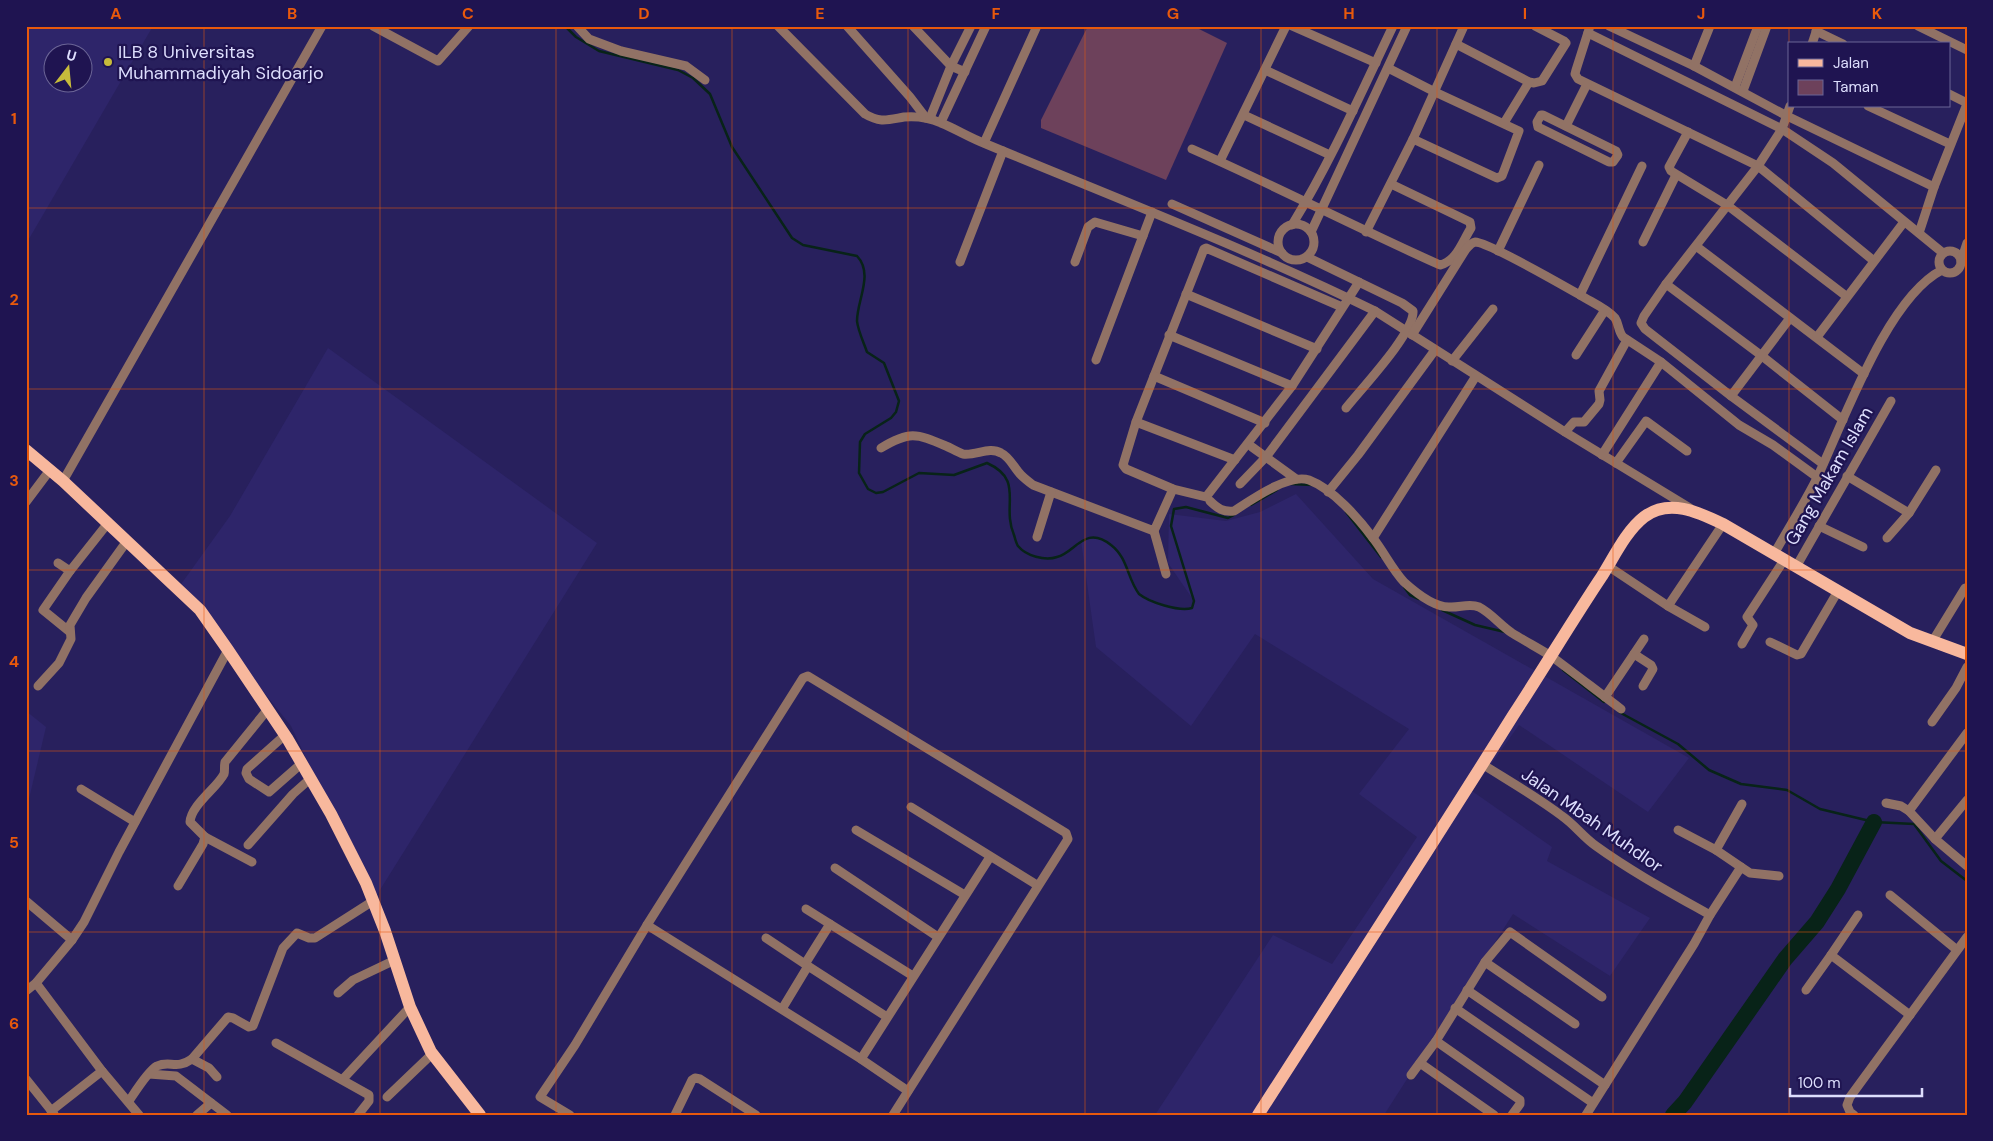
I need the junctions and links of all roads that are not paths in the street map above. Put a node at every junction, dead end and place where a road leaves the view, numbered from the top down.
1 (373, 26) edge
2 (469, 26) edge
3 (577, 26) edge
4 (778, 26) edge
5 (846, 26) edge
6 (913, 26) edge
7 (970, 26) edge
8 (986, 26) edge
9 (1037, 26) edge
10 (1286, 26) edge
11 (1292, 26) edge
12 (1393, 26) edge
13 (1407, 26) edge
14 (1464, 26) edge
15 (1535, 26) edge
16 (1609, 26) edge
17 (1710, 26) edge
18 (1758, 26) edge
19 (1767, 26) edge
20 (1918, 26) edge
21 (323, 27) edge
22 (1589, 29) edge
23 (1817, 29) edge
24 (1387, 39) junction
25 (1813, 42) edge
26 (1839, 42) edge
27 (1399, 44) junction
28 (1456, 44) junction
29 (1967, 50) edge
30 (1376, 64) junction
31 (951, 66) junction
32 (1694, 66) junction
33 (1388, 68) junction
34 (1265, 70) junction
35 (964, 72) junction
36 (705, 80) dead end
37 (1529, 82) junction
38 (1586, 84) junction
39 (1739, 89) junction
40 (1435, 92) junction
41 (1950, 94) edge
42 (1967, 103) edge
43 (1789, 108) edge
44 (1872, 108) edge
45 (1353, 111) junction
46 (1244, 115) junction
47 (1787, 116) junction
48 (928, 118) junction
49 (941, 122) junction
50 (1504, 123) junction
51 (1566, 126) junction
52 (1782, 129) junction
53 (1688, 132) junction
54 (1413, 139) junction
55 (984, 143) junction
56 (1950, 144) junction
57 (1192, 149) dead end
58 (1003, 151) junction
59 (1330, 155) junction
60 (1220, 161) junction
61 (1539, 165) dead end
62 (1642, 166) dead end
63 (1758, 166) junction
64 (1676, 176) junction
65 (1391, 184) junction
66 (1934, 187) junction
67 (1306, 202) junction
68 (1172, 204) dead end
69 (1727, 205) junction
70 (1321, 209) junction
71 (1185, 210) junction
72 (1152, 212) junction
73 (1904, 222) junction
74 (1179, 223) junction
75 (1292, 225) junction
76 (1311, 232) junction
77 (1366, 232) junction
78 (1919, 234) junction
79 (1144, 236) junction
80 (1643, 242) dead end
81 (1967, 243) edge
82 (1696, 246) junction
83 (1498, 251) junction
84 (1943, 253) junction
85 (1285, 255) junction
86 (1307, 257) junction
87 (1874, 261) junction
88 (960, 262) dead end
89 (1076, 262) dead end
90 (1963, 264) edge
91 (1283, 267) junction
92 (1942, 270) junction
93 (1359, 282) junction
94 (1666, 284) junction
95 (1186, 294) junction
96 (1580, 294) junction
97 (1846, 296) junction
98 (1349, 298) junction
99 (1342, 307) junction
100 (1493, 308) dead end
101 (1605, 310) junction
102 (1376, 311) junction
103 (1790, 318) junction
104 (1410, 333) junction
105 (1169, 334) junction
106 (1817, 337) junction
107 (1627, 340) junction
108 (1317, 349) junction
109 (1435, 350) junction
110 (1576, 355) dead end
111 (1762, 356) junction
112 (1096, 360) dead end
113 (1452, 361) junction
114 (1661, 362) junction
115 (1864, 374) junction
116 (1154, 376) junction
117 (1476, 376) junction
118 (1292, 386) junction
119 (1731, 396) junction
120 (1890, 401) dead end
121 (1346, 408) dead end
122 (1843, 420) junction
123 (1136, 422) junction
124 (1265, 423) junction
125 (1565, 432) junction
126 (1252, 446) dead end
127 (881, 448) dead end
128 (26, 450) edge
129 (1687, 450) dead end
130 (1602, 455) junction
131 (1266, 457) junction
132 (1235, 460) junction
133 (1616, 463) junction
134 (1823, 464) junction
135 (50, 470) junction
136 (1936, 470) dead end
137 (1847, 476) junction
138 (1817, 477) junction
139 (1296, 479) junction
140 (63, 481) junction
141 (1240, 484) dead end
142 (1173, 489) junction
143 (1051, 492) junction
144 (1328, 492) junction
145 (1210, 501) dead end
146 (26, 502) edge
147 (1697, 512) junction
148 (1909, 514) junction
149 (108, 523) junction
150 (1722, 524) junction
151 (1819, 526) junction
152 (1154, 531) junction
153 (1038, 537) dead end
154 (1373, 538) junction
155 (1887, 538) dead end
156 (127, 541) junction
157 (1863, 546) dead end
158 (1779, 557) junction
159 (58, 563) dead end
160 (1608, 566) junction
161 (1796, 567) junction
162 (70, 571) junction
163 (1166, 574) dead end
164 (1965, 588) dead end
165 (1838, 591) junction
166 (1668, 606) junction
167 (1705, 627) dead end
168 (70, 632) junction
169 (1644, 639) dead end
170 (1770, 642) dead end
171 (1932, 642) junction
172 (1742, 644) dead end
173 (228, 650) junction
174 (1634, 654) junction
175 (1967, 654) edge
176 (1547, 661) junction
177 (1967, 667) edge
178 (38, 686) dead end
179 (1643, 686) dead end
180 (1605, 697) junction
181 (268, 709) junction
182 (1621, 709) dead end
183 (1932, 722) dead end
184 (1967, 733) edge
185 (285, 735) junction
186 (302, 762) junction
187 (1482, 764) junction
188 (310, 778) junction
189 (81, 789) dead end
190 (1967, 800) edge
191 (1886, 803) dead end
192 (1742, 804) dead end
193 (911, 807) dead end
194 (1909, 811) junction
195 (135, 822) junction
196 (856, 830) dead end
197 (1678, 830) dead end
198 (205, 837) junction
199 (1935, 839) junction
200 (248, 845) dead end
201 (1716, 850) junction
202 (990, 857) junction
203 (252, 862) dead end
204 (1967, 866) edge
205 (1741, 867) junction
206 (835, 868) dead end
207 (1779, 876) dead end
208 (1037, 885) junction
209 (178, 886) dead end
210 (965, 895) junction
211 (1890, 895) dead end
212 (26, 901) edge
213 (373, 901) junction
214 (806, 910) dead end
215 (1858, 915) dead end
216 (1710, 916) junction
217 (830, 924) junction
218 (647, 925) junction
219 (938, 937) junction
220 (1967, 937) edge
221 (766, 938) dead end
222 (72, 940) junction
223 (1957, 950) junction
224 (1831, 955) junction
225 (395, 960) junction
226 (1485, 962) junction
227 (806, 965) junction
228 (913, 976) junction
229 (36, 982) junction
230 (1467, 990) junction
231 (1806, 990) dead end
232 (26, 991) edge
233 (338, 993) dead end
234 (1602, 998) dead end
235 (410, 1007) junction
236 (1455, 1008) junction
237 (782, 1009) junction
238 (1910, 1015) junction
239 (888, 1017) junction
240 (1575, 1024) dead end
241 (1436, 1041) junction
242 (276, 1043) dead end
243 (432, 1054) junction
244 (192, 1059) junction
245 (861, 1059) junction
246 (1420, 1063) junction
247 (102, 1071) junction
248 (152, 1071) junction
249 (1411, 1075) dead end
250 (217, 1077) dead end
251 (26, 1079) edge
252 (343, 1079) junction
253 (1605, 1085) junction
254 (908, 1091) junction
255 (387, 1097) dead end
256 (129, 1101) junction
257 (211, 1103) junction
258 (1593, 1103) junction
259 (53, 1113) edge
260 (139, 1115) edge
261 (197, 1115) edge
262 (228, 1115) edge
263 (358, 1115) edge
264 (480, 1115) edge
265 (570, 1115) edge
266 (675, 1115) edge
267 (756, 1115) edge
268 (893, 1115) edge
269 (1258, 1115) edge
270 (1494, 1115) edge
271 (1512, 1115) edge
272 (1586, 1115) edge
273 (1854, 1115) edge

1 - 2 street
3 - 36 street
4 - 48 street
5 - 48 street
6 - 31 street
7 - 31 street
8 - 35 street
9 - 55 street
10 - 34 street
11 - 30 street
12 - 24 street
13 - 27 street
14 - 28 street
15 - 37 street
16 - 32 street
17 - 32 street
18 - 39 street
19 - 39 street
20 - 29 street
21 - 140 street
22 - 38 street
22 - 52 street
23 - 25 street
23 - 26 street
24 - 27 street
24 - 30 street
27 - 33 street
28 - 37 street
28 - 40 street
30 - 45 street
31 - 35 street
31 - 48 street
32 - 39 street
33 - 40 street
33 - 70 street
34 - 45 street
34 - 46 street
35 - 49 street
37 - 50 street
38 - 51 street
38 - 53 street
39 - 47 street
40 - 50 street
40 - 54 street
41 - 42 street
42 - 56 street
43 - 47 street
44 - 56 street
45 - 59 street
46 - 59 street
46 - 60 street
47 - 52 street
47 - 66 street
48 - 49 street
49 - 55 street
50 - 54 street
51 - 51 street
52 - 63 street
52 - 73 street
53 - 63 street
53 - 64 street
54 - 65 street
55 - 58 street
56 - 66 street
57 - 60 street
58 - 72 street
58 - 88 street
59 - 67 street
60 - 67 street
61 - 83 street
62 - 96 street
63 - 69 street
63 - 87 street
64 - 69 street
64 - 80 street
65 - 77 street
65 - 77 street
66 - 78 street
67 - 70 street
67 - 75 street
68 - 71 street
69 - 82 street
69 - 97 street
70 - 76 street
70 - 77 street
71 - 74 street
71 - 85 street
72 - 74 street
72 - 79 street
73 - 78 street
73 - 87 street
74 - 91 street
75 - 76 street
75 - 85 street
76 - 86 street
78 - 84 street
79 - 89 street
79 - 112 street
81 - 90 street
82 - 94 street
82 - 103 street
83 - 96 street
83 - 104 street
84 - 90 street
84 - 92 street
85 - 86 street
85 - 91 street
86 - 93 street
87 - 97 street
90 - 92 street
91 - 98 street
92 - 115 street
93 - 98 street
93 - 104 street
94 - 111 street
94 - 119 street
95 - 99 street
95 - 105 street
95 - 108 street
96 - 101 street
97 - 106 street
98 - 99 street
98 - 102 street
99 - 108 street
100 - 113 street
101 - 107 street
101 - 110 street
102 - 104 street
102 - 131 street
103 - 106 street
103 - 111 street
104 - 109 street
104 - 121 street
105 - 116 street
105 - 118 street
106 - 115 street
107 - 114 street
107 - 125 street
108 - 118 street
109 - 113 street
109 - 144 street
111 - 119 street
111 - 122 street
113 - 117 street
114 - 130 street
114 - 138 street
115 - 122 street
116 - 123 street
116 - 124 street
117 - 125 street
117 - 154 street
118 - 124 street
119 - 134 street
120 - 137 street, Gang Makam Islam
122 - 134 street
123 - 132 street
123 - 142 street
124 - 132 street
125 - 130 street
126 - 131 street
127 - 143 street
128 - 135 main road
129 - 133 street
130 - 133 street
131 - 139 street
131 - 141 street
132 - 142 street
133 - 147 street
134 - 138 street
135 - 140 main road
135 - 146 street
136 - 148 street
137 - 148 street
137 - 151 street, Gang Makam Islam
138 - 158 street
139 - 144 street
139 - 145 street
140 - 149 main road
142 - 152 street
143 - 152 street
143 - 153 street
144 - 154 street
147 - 150 main road
147 - 160 main road
148 - 155 street
149 - 156 main road
149 - 162 street
150 - 158 main road
150 - 166 street
151 - 157 street
151 - 161 street, Gang Makam Islam
152 - 163 street
154 - 176 street
156 - 168 street
156 - 173 main road
158 - 161 main road
158 - 172 street
159 - 162 street
160 - 166 street
160 - 176 main road
161 - 165 main road
162 - 168 street
164 - 171 street
165 - 170 street
165 - 171 main road
166 - 167 street
168 - 178 street
169 - 174 street
171 - 175 main road
173 - 181 main road
173 - 195 street
174 - 179 street
174 - 180 street
176 - 180 street
176 - 187 main road
177 - 183 street
180 - 182 street
181 - 185 main road
181 - 198 street
184 - 194 street
185 - 186 main road
185 - 186 street
186 - 188 main road
187 - 216 street, Jalan Mbah Muhdlor
187 - 269 main road
188 - 200 street
188 - 213 main road
189 - 195 street
190 - 199 street
191 - 194 street
192 - 201 street
193 - 202 street
194 - 199 street
195 - 222 street
196 - 210 street
197 - 201 street
198 - 203 street
198 - 209 street
199 - 204 street
201 - 205 street
202 - 208 street
202 - 210 street
205 - 207 street
205 - 216 street
206 - 219 street
208 - 218 street
208 - 254 street
210 - 219 street
211 - 223 street
212 - 222 street
213 - 225 main road
213 - 244 street
214 - 217 street
215 - 224 street
216 - 253 street
217 - 227 street
217 - 228 street
218 - 237 street
218 - 265 street
219 - 228 street
220 - 223 street
221 - 227 street
222 - 229 street
223 - 238 street
224 - 231 street
224 - 238 street
225 - 233 street
225 - 235 main road
226 - 230 street
226 - 234 street
226 - 240 street
227 - 237 street
227 - 239 street
228 - 239 street
229 - 232 street
229 - 247 street
230 - 236 street
230 - 253 street
235 - 243 main road
235 - 252 street
236 - 241 street
236 - 258 street
237 - 245 street
238 - 273 street
239 - 245 street
241 - 246 street
241 - 271 street
242 - 252 street
243 - 255 street
243 - 264 main road
244 - 248 street
244 - 250 street
245 - 254 street
246 - 249 street
246 - 270 street
247 - 256 street
247 - 259 street
248 - 256 street
248 - 257 street
251 - 259 street
252 - 263 street
253 - 258 street
254 - 268 street
256 - 260 street
257 - 261 street
257 - 262 street
258 - 272 street
266 - 267 street

